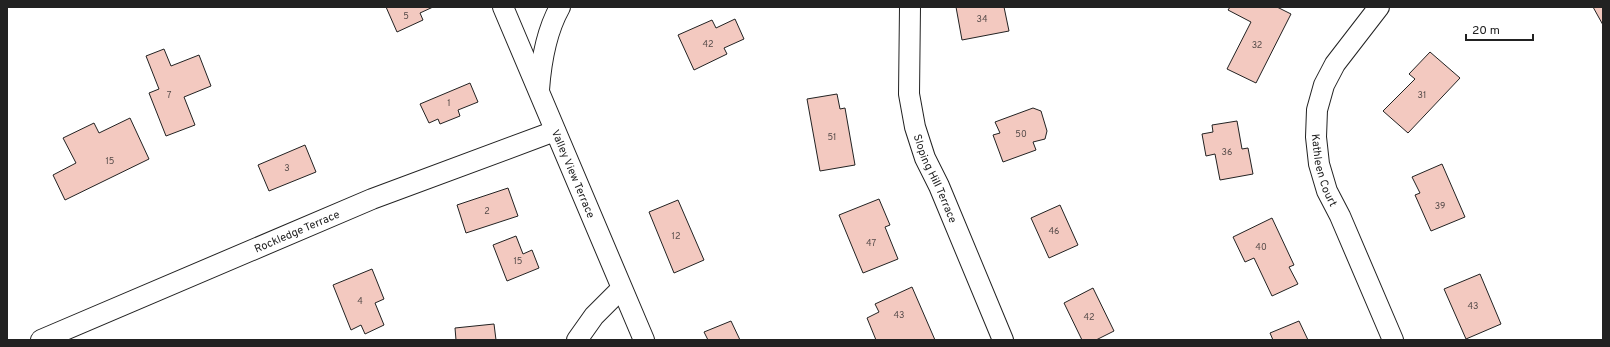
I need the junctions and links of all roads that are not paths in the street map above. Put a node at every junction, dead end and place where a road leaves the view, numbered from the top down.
1 (503, 7) edge
2 (560, 7) edge
3 (910, 7) edge
4 (1380, 7) edge
5 (538, 92) junction
6 (555, 131) junction
7 (621, 289) junction
8 (41, 340) edge
9 (577, 340) edge
10 (644, 340) edge
11 (1003, 340) edge
12 (1392, 340) edge

1 - 5 street, Valley View Terrace
2 - 5 street
3 - 11 street, Sloping Hill Terrace
4 - 12 street, Kathleen Court
5 - 6 street, Valley View Terrace
6 - 7 street, Valley View Terrace
6 - 8 street, Rockledge Terrace
7 - 9 street
7 - 10 street, Valley View Terrace

